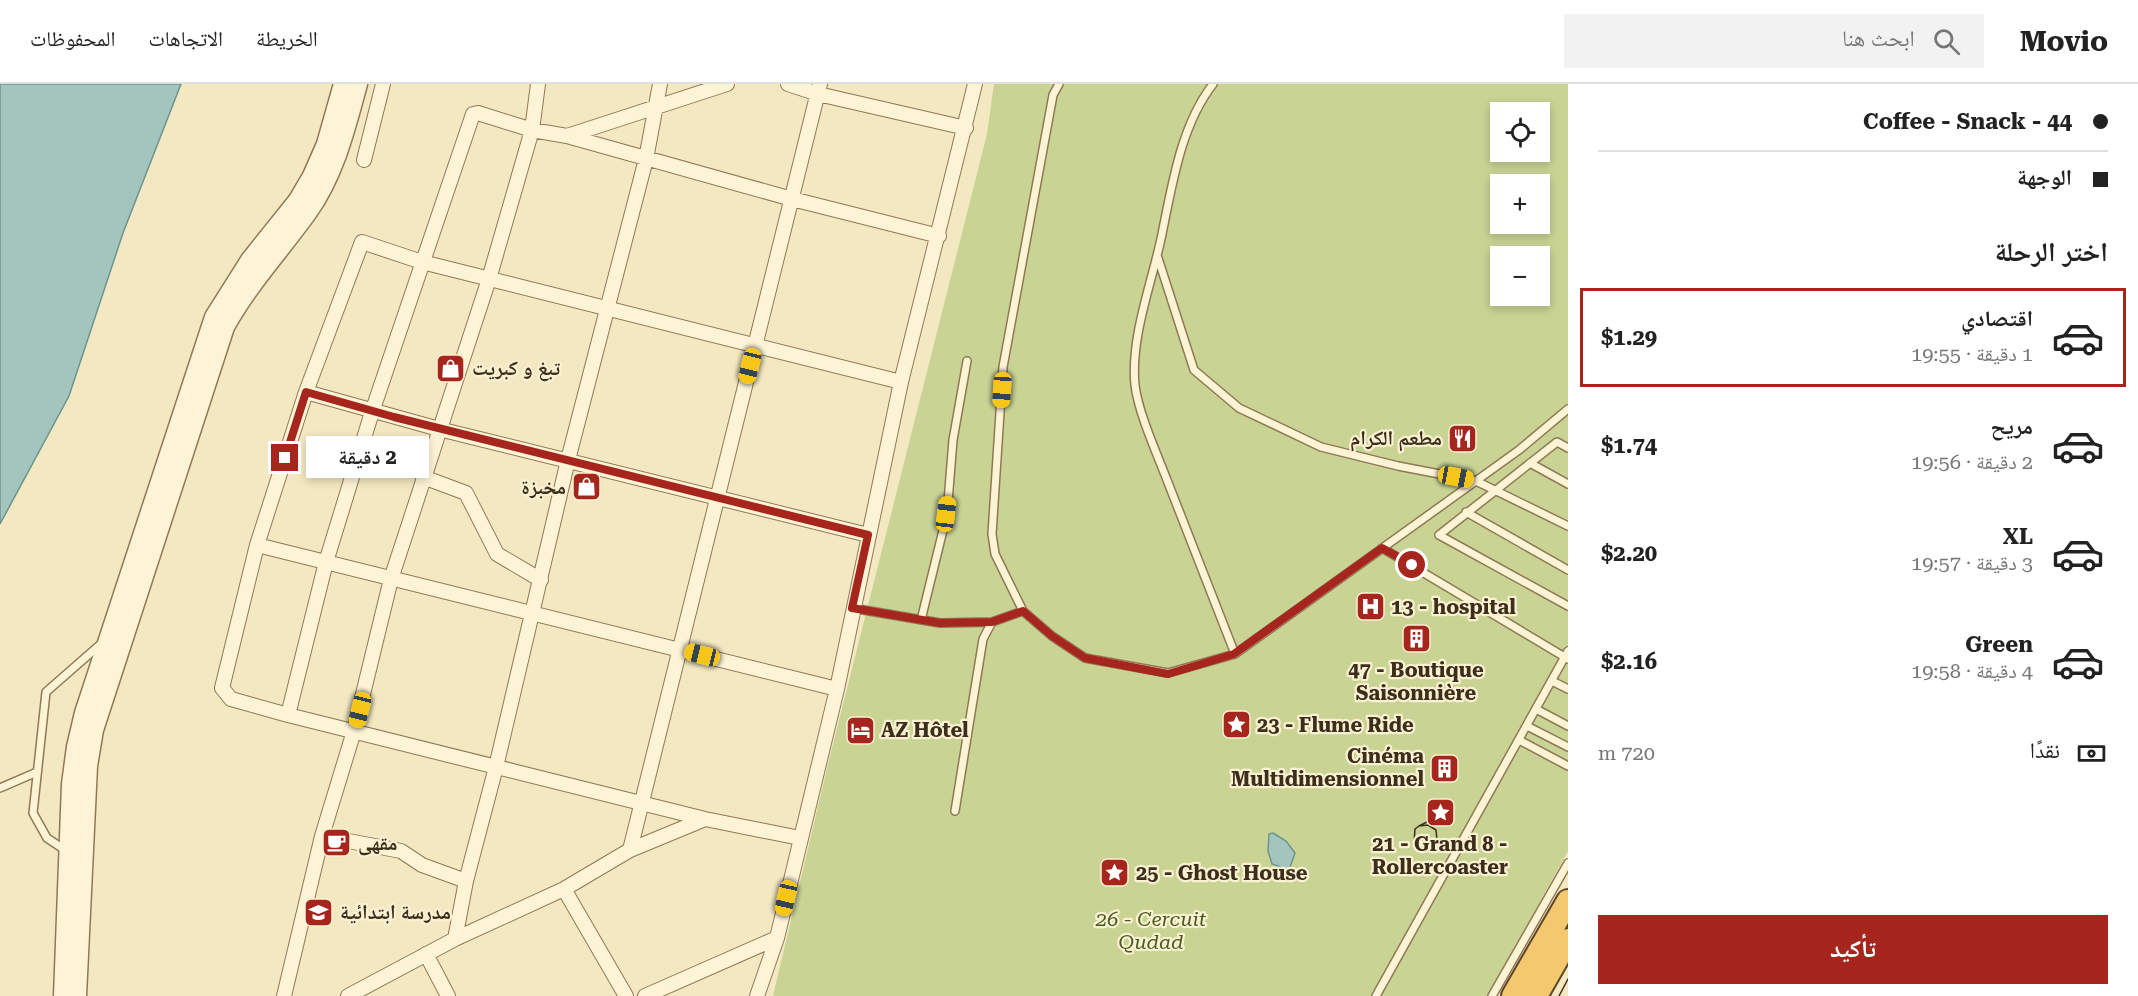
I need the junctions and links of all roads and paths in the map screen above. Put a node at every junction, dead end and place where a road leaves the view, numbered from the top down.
1 (344, 84) edge
2 (358, 84) edge
3 (383, 84) edge
4 (538, 84) edge
5 (660, 84) edge
6 (727, 84) edge
7 (788, 84) edge
8 (975, 84) edge
9 (1059, 84) edge
10 (1213, 84) edge
11 (819, 89) edge
12 (657, 106) junction
13 (966, 128) junction
14 (532, 130) junction
15 (567, 136) junction
16 (645, 159) junction
17 (364, 160) dead end
18 (792, 199) junction
19 (939, 236) junction
20 (1157, 257) junction
21 (422, 262) junction
22 (489, 279) junction
23 (608, 307) junction
24 (756, 345) junction
25 (967, 361) dead end
26 (901, 382) junction
27 (306, 392) junction
28 (1568, 409) edge
29 (372, 412) junction
30 (439, 429) junction
31 (1568, 448) edge
32 (568, 460) junction
33 (1530, 463) junction
34 (423, 477) junction
35 (1476, 481) junction
36 (1568, 484) edge
37 (1494, 490) junction
38 (718, 496) junction
39 (1467, 512) junction
40 (1568, 526) edge
41 (868, 535) junction
42 (257, 545) junction
43 (1382, 548) junction
44 (326, 562) junction
45 (1568, 570) edge
46 (392, 579) junction
47 (541, 579) junction
48 (1568, 606) edge
49 (852, 608) junction
50 (1023, 611) junction
51 (533, 613) junction
52 (921, 620) junction
53 (992, 622) junction
54 (108, 637) junction
55 (680, 649) junction
56 (1234, 654) junction
57 (1567, 656) edge
58 (1552, 681) junction
59 (837, 689) junction
60 (1568, 689) edge
61 (1536, 709) junction
62 (288, 715) junction
63 (1527, 726) junction
64 (1568, 726) edge
65 (354, 731) junction
66 (1519, 740) junction
67 (1568, 747) edge
68 (1568, 766) edge
69 (496, 767) junction
70 (37, 772) junction
71 (0, 788) edge
72 (642, 802) junction
73 (956, 811) dead end
74 (705, 819) junction
75 (322, 836) junction
76 (800, 838) junction
77 (630, 850) junction
78 (68, 852) junction
79 (1568, 863) edge
80 (466, 881) junction
81 (564, 890) junction
82 (1568, 901) edge
83 (777, 938) junction
84 (455, 939) junction
85 (1568, 940) edge
86 (426, 954) junction
87 (63, 996) edge
88 (77, 996) edge
89 (284, 996) edge
90 (348, 996) edge
91 (448, 996) edge
92 (626, 996) edge
93 (645, 996) edge
94 (757, 996) edge
95 (1376, 996) edge
96 (1492, 996) edge
97 (1513, 996) edge
98 (1536, 996) edge

1 - 54 street
2 - 88 street
3 - 17 street
4 - 14 street
5 - 12 street
6 - 12 street
7 - 11 street
8 - 13 street
9 - 50 lane
10 - 20 lane
11 - 13 street
11 - 18 street
12 - 15 street
12 - 16 street
13 - 19 street
14 - 15 street
14 - 21 street
14 - 22 street
15 - 16 street
16 - 18 street
16 - 23 street
18 - 19 street
18 - 24 street
19 - 26 street
20 - 35 lane
20 - 56 lane
21 - 22 street
21 - 27 street
21 - 29 street
22 - 23 street
22 - 30 street
23 - 24 street
23 - 32 street
24 - 26 street
24 - 38 street
25 - 52 lane
26 - 41 street
27 - 29 street
27 - 42 street
28 - 35 lane
29 - 30 street
29 - 44 street
30 - 32 street
30 - 34 street
31 - 33 lane
32 - 38 street
32 - 47 street
33 - 36 lane
33 - 37 lane
34 - 46 street
34 - 47 street
35 - 37 lane
35 - 43 lane
37 - 39 lane
37 - 40 lane
38 - 41 street
38 - 55 street
39 - 45 lane
39 - 48 lane
41 - 49 street
42 - 44 street
42 - 62 street
43 - 56 lane
43 - 57 lane
44 - 46 street
44 - 62 street
46 - 51 street
46 - 65 street
47 - 51 street
49 - 52 lane
49 - 59 street
50 - 53 lane
50 - 56 lane
51 - 55 street
51 - 69 street
52 - 53 lane
53 - 73 lane
54 - 70 lane
54 - 78 street
55 - 59 street
55 - 72 street
57 - 58 lane
58 - 60 lane
58 - 61 lane
59 - 76 street
61 - 63 lane
61 - 64 lane
62 - 65 street
63 - 66 lane
63 - 67 lane
65 - 69 street
65 - 75 street
66 - 68 lane
66 - 95 lane
69 - 72 street
69 - 80 street
70 - 71 lane
70 - 78 lane
72 - 74 street
72 - 77 street
74 - 76 street
74 - 77 street
75 - 80 street
75 - 89 street
76 - 83 street
77 - 81 street
78 - 87 street
79 - 96 lane
80 - 84 street
81 - 84 street
81 - 92 street
82 - 97 highway
83 - 93 street
83 - 94 street
84 - 86 street
85 - 98 highway
86 - 90 street
86 - 91 street

